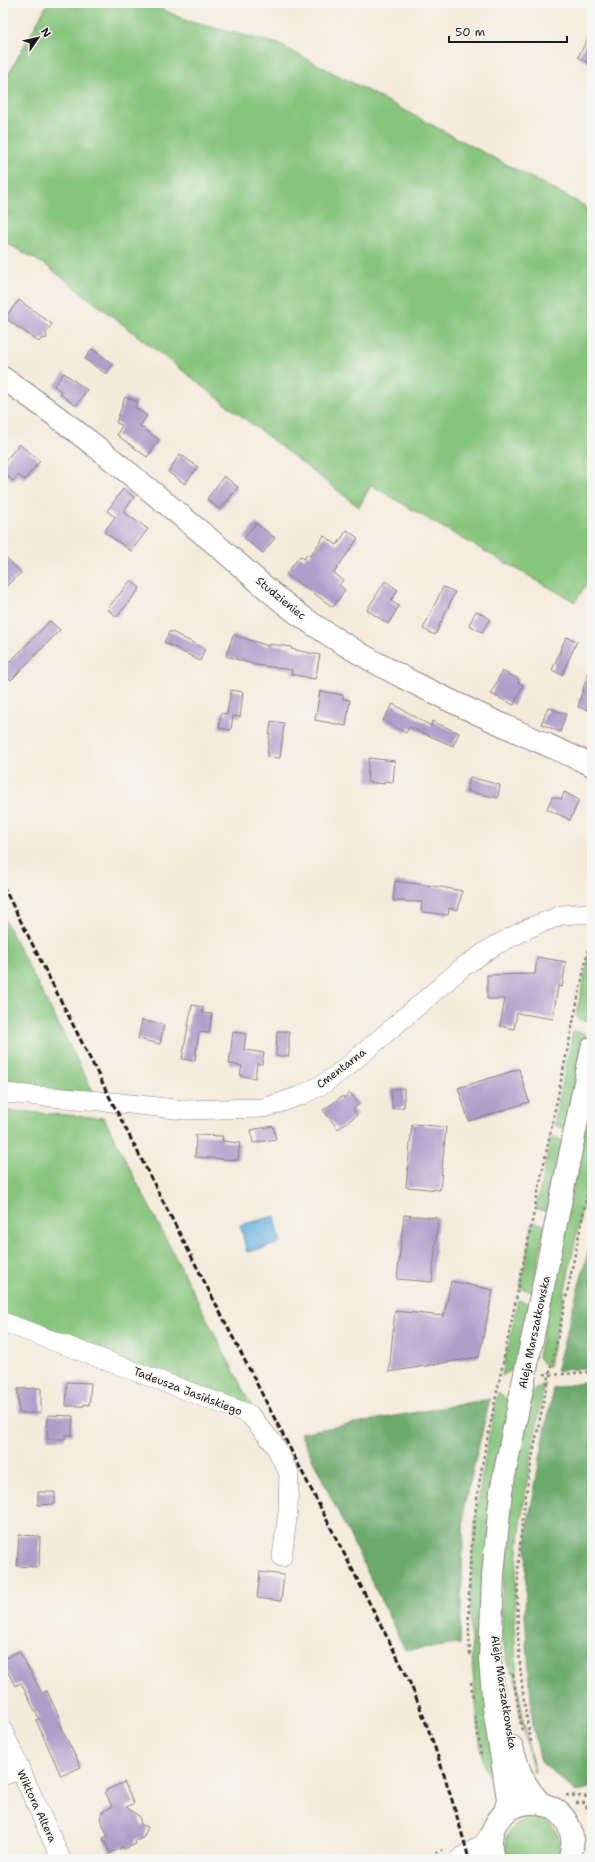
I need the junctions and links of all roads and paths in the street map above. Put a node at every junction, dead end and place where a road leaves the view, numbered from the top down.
1 (3, 378) edge
2 (592, 766) edge
3 (592, 913) edge
4 (592, 1048) edge
5 (3, 1093) edge
6 (592, 1172) edge
7 (3, 1322) edge
8 (526, 1369) junction
9 (592, 1372) edge
10 (550, 1375) junction
11 (282, 1556) dead end
12 (492, 1618) junction
13 (513, 1674) dead end
14 (3, 1731) edge
15 (522, 1733) dead end
16 (532, 1747) dead end
17 (12, 1773) edge
18 (561, 1793) dead end
19 (592, 1800) edge
20 (571, 1802) dead end
21 (543, 1805) junction
22 (505, 1813) junction
23 (592, 1820) edge
24 (492, 1832) junction
25 (442, 1850) dead end
26 (61, 1859) edge
27 (424, 1859) edge
28 (459, 1859) edge
29 (493, 1859) edge
30 (570, 1859) edge

1 - 2 main road, Studzieniec
3 - 5 street, Cmentarna
4 - 8 main road, Aleja Marszałkowska
6 - 10 path
7 - 11 street, Tadeusza Jasińskiego
8 - 10 path
8 - 12 main road, Aleja Marszałkowska
9 - 10 path
10 - 16 path
12 - 21 main road, Aleja Marszałkowska
12 - 22 main road, Aleja Marszałkowska
13 - 15 path
14 - 17 street, Wiktora Altera
17 - 26 street, Wiktora Altera
18 - 19 path
20 - 23 path
21 - 22 main road
21 - 30 main road
22 - 24 main road
24 - 28 street
24 - 29 main road
25 - 27 path

